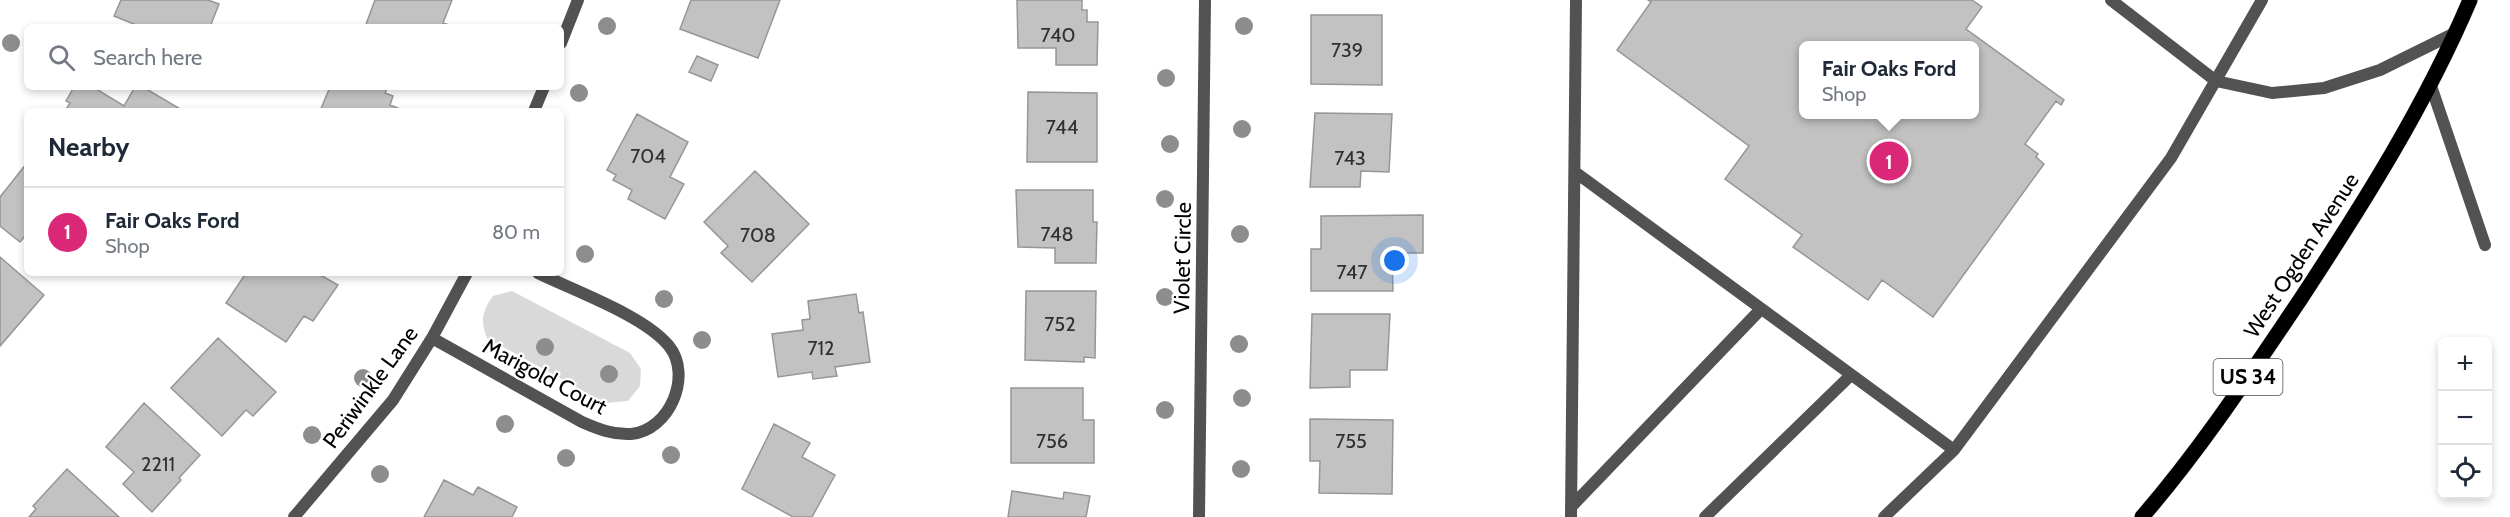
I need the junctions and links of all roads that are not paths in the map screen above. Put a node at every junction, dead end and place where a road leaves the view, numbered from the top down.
1 (578, 0) edge
2 (1205, 0) edge
3 (1576, 0) edge
4 (2111, 0) edge
5 (2262, 0) edge
6 (2470, 0) edge
7 (2457, 32) junction
8 (564, 35) edge
9 (2216, 81) junction
10 (2430, 83) junction
11 (543, 90) edge
12 (535, 108) edge
13 (1575, 172) junction
14 (2485, 245) dead end
15 (465, 276) edge
16 (544, 276) edge
17 (1761, 309) junction
18 (432, 338) junction
19 (1851, 375) junction
20 (1954, 450) junction
21 (1571, 512) edge
22 (294, 517) edge
23 (1199, 517) edge
24 (1705, 517) edge
25 (1884, 517) edge
26 (2142, 517) edge

1 - 8 street
2 - 23 street, Violet Circle
3 - 13 street
4 - 9 street
5 - 9 street
6 - 7 main road, West Ogden Avenue / US 34
7 - 9 street
7 - 10 main road, West Ogden Avenue / US 34
9 - 20 street
10 - 14 street
10 - 26 main road, West Ogden Avenue / US 34
11 - 12 street
13 - 17 street
13 - 21 street
15 - 18 street, Periwinkle Lane
16 - 18 street, Marigold Court
17 - 19 street
17 - 21 street
18 - 22 street, Periwinkle Lane
19 - 20 street
19 - 24 street
20 - 25 street

